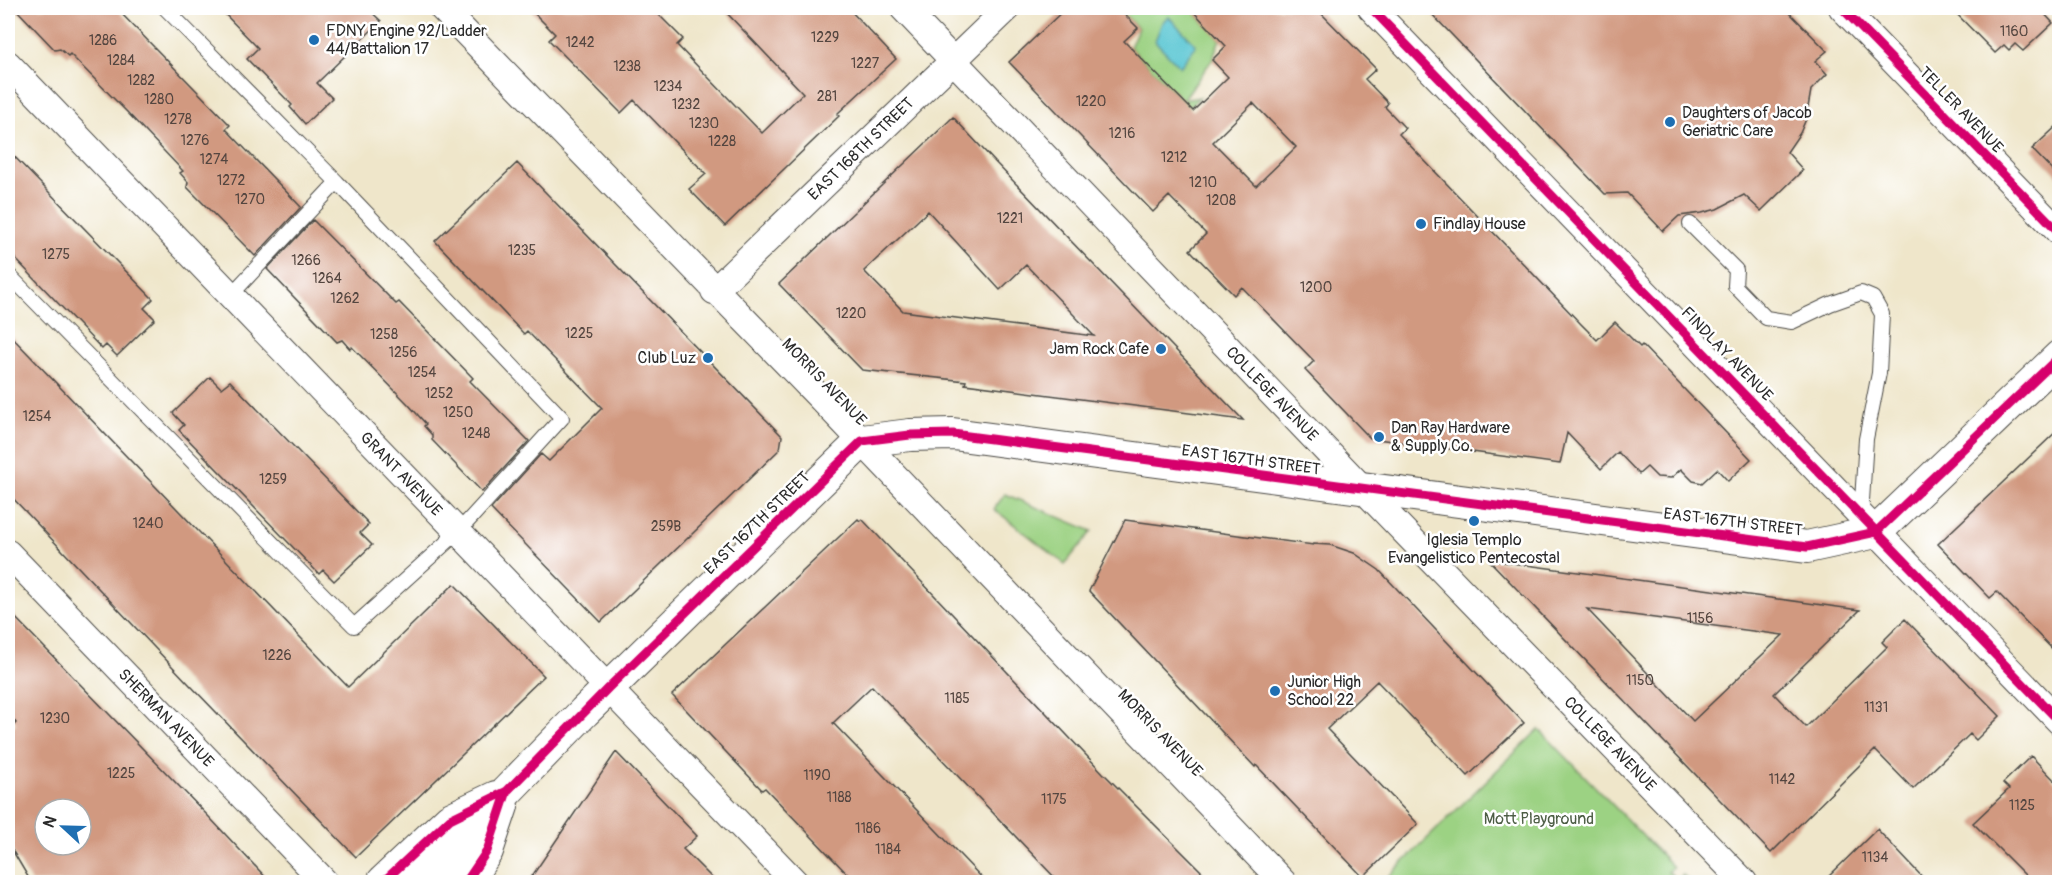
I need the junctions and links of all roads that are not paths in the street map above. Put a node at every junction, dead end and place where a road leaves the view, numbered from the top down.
1 (165, 8) edge
2 (442, 8) edge
3 (903, 8) edge
4 (1008, 8) edge
5 (1371, 8) edge
6 (1842, 8) edge
7 (953, 60) junction
8 (9, 69) edge
9 (337, 182) junction
10 (1690, 224) dead end
11 (2060, 233) edge
12 (8, 274) edge
13 (714, 291) junction
14 (230, 296) junction
15 (2060, 356) edge
16 (862, 441) junction
17 (1364, 490) junction
18 (1868, 524) junction
19 (458, 532) junction
20 (8, 553) edge
21 (608, 688) junction
22 (2060, 722) edge
23 (507, 791) junction
24 (325, 882) edge
25 (383, 882) edge
26 (427, 882) edge
27 (466, 882) edge
28 (795, 882) edge
29 (1283, 882) edge
30 (1744, 882) edge

1 - 9 lane
2 - 13 street, MORRIS AVENUE
3 - 7 street, COLLEGE AVENUE
4 - 7 street, EAST 168TH STREET
5 - 18 street, FINDLAY AVENUE
6 - 11 street, TELLER AVENUE
7 - 13 street, EAST 168TH STREET
7 - 17 street, COLLEGE AVENUE
8 - 14 street, GRANT AVENUE
9 - 14 lane
9 - 19 lane
10 - 18 lane
12 - 19 lane
13 - 16 street, MORRIS AVENUE
14 - 19 street, GRANT AVENUE
15 - 18 street
16 - 17 street, EAST 167TH STREET
16 - 21 street, EAST 167TH STREET
16 - 29 street, MORRIS AVENUE
17 - 18 street, EAST 167TH STREET
17 - 30 street, COLLEGE AVENUE
18 - 22 street, FINDLAY AVENUE
19 - 21 street, GRANT AVENUE
20 - 24 street, SHERMAN AVENUE
21 - 23 street, EAST 167TH STREET
21 - 28 street, GRANT AVENUE
23 - 25 street, EAST 167TH STREET
23 - 26 street, EAST 167TH STREET
23 - 27 street, EAST 167TH STREET

